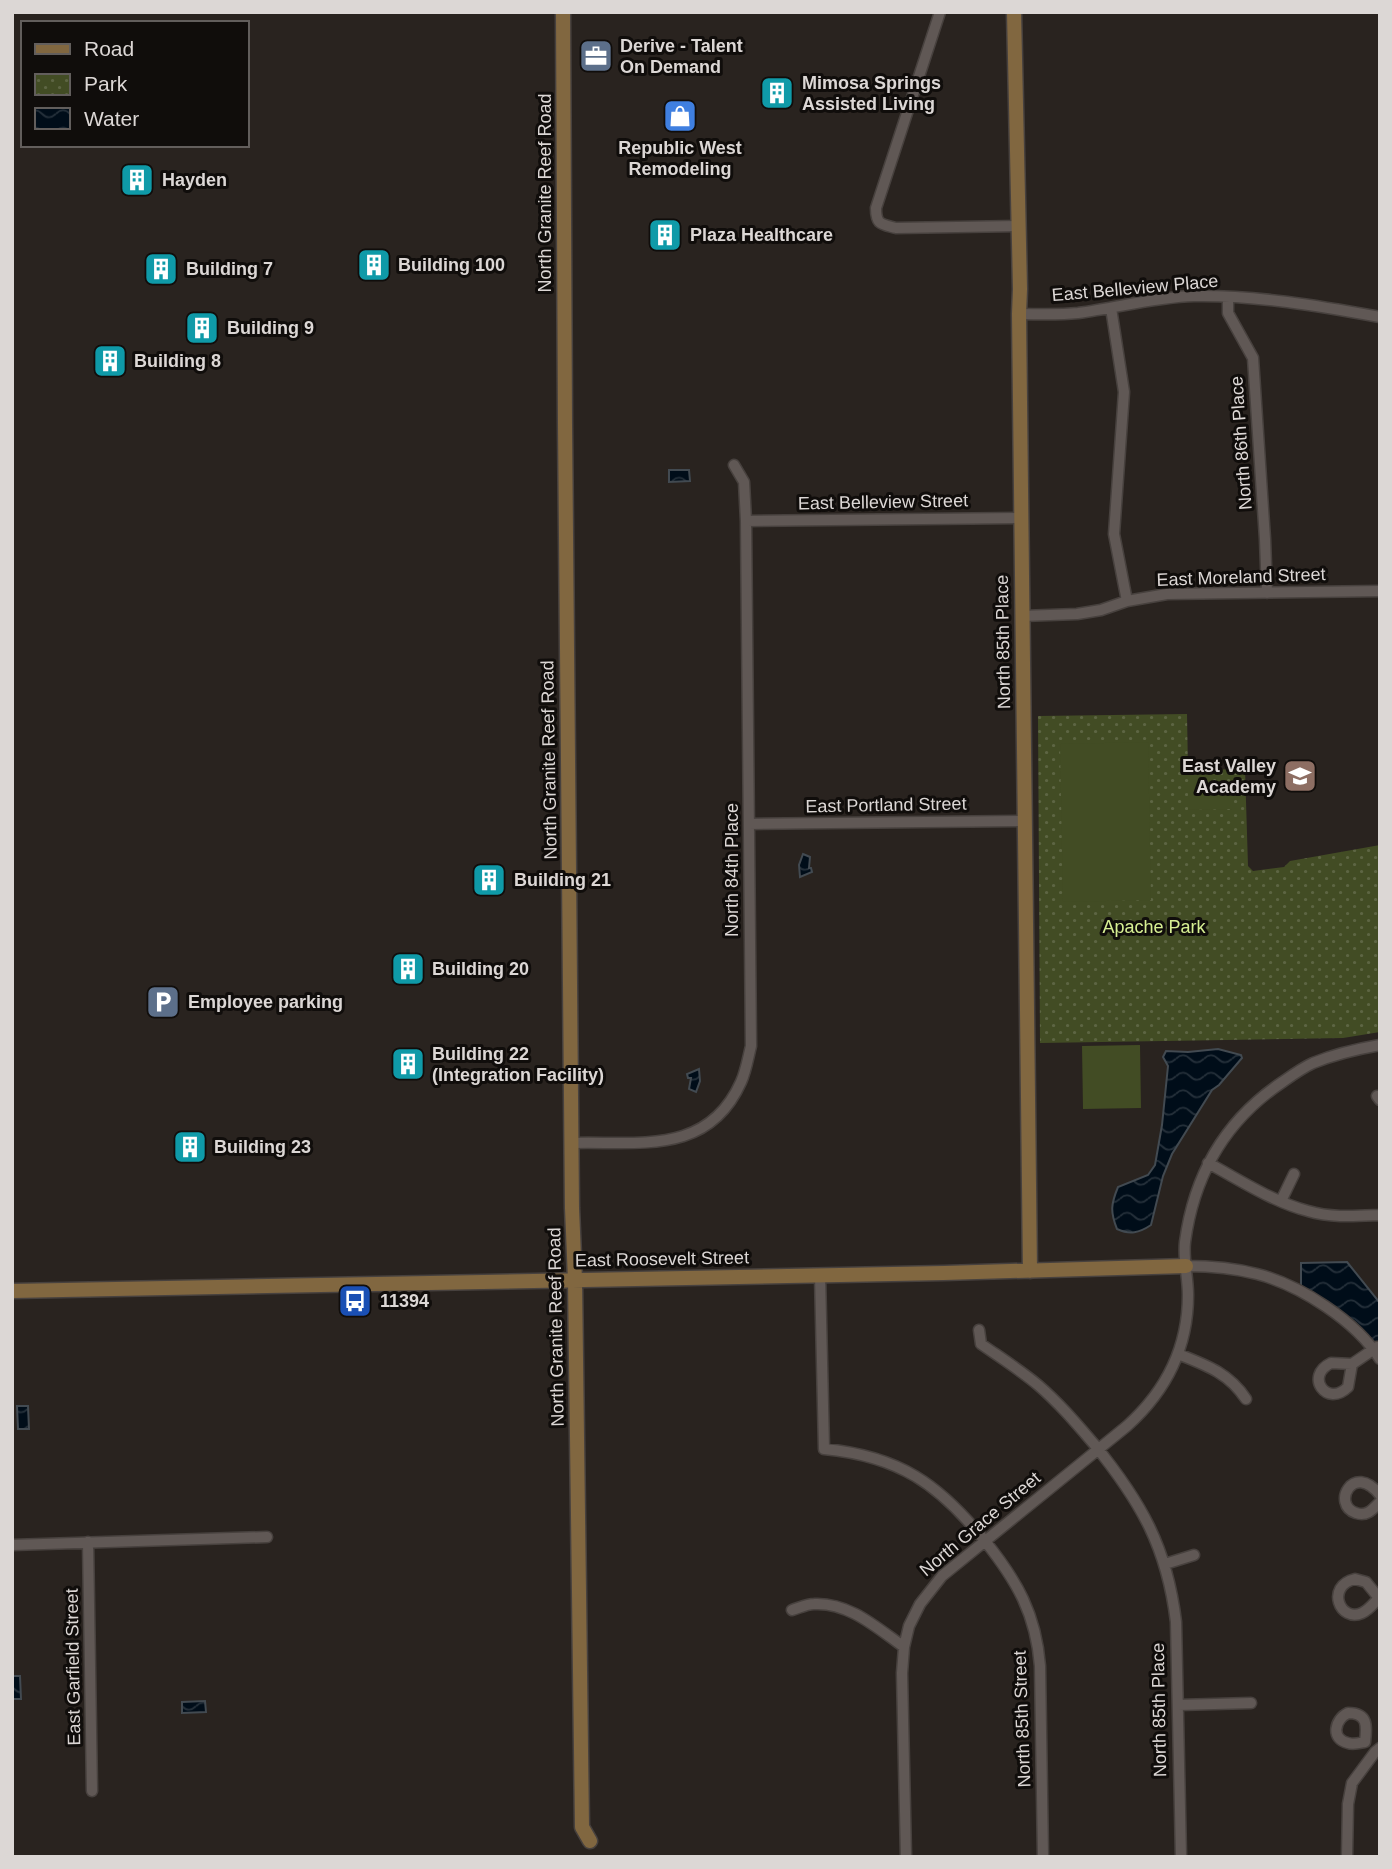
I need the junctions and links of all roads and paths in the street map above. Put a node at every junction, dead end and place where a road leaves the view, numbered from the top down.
1 (563, 12) edge
2 (940, 12) edge
3 (1014, 12) edge
4 (1019, 226) junction
5 (1228, 297) junction
6 (1111, 307) junction
7 (1019, 314) junction
8 (1380, 317) edge
9 (734, 465) dead end
10 (1021, 518) junction
11 (746, 521) junction
12 (1380, 591) edge
13 (1267, 593) junction
14 (1127, 601) junction
15 (1022, 617) junction
16 (1024, 821) junction
17 (749, 824) junction
18 (1380, 1045) edge
19 (572, 1143) junction
20 (1208, 1163) junction
21 (1294, 1174) dead end
22 (1282, 1201) junction
23 (1380, 1215) edge
24 (1186, 1266) junction
25 (1030, 1271) junction
26 (821, 1275) junction
27 (575, 1280) junction
28 (12, 1291) edge
29 (979, 1330) dead end
30 (1378, 1351) edge
31 (1178, 1354) junction
32 (1352, 1364) dead end
33 (1246, 1399) dead end
34 (1098, 1449) junction
35 (1380, 1495) edge
36 (1380, 1502) edge
37 (267, 1537) dead end
38 (984, 1541) junction
39 (88, 1542) junction
40 (12, 1545) edge
41 (1194, 1555) dead end
42 (1165, 1564) junction
43 (792, 1610) dead end
44 (904, 1647) junction
45 (1251, 1703) dead end
46 (1178, 1705) junction
47 (1365, 1742) dead end
48 (1378, 1750) edge
49 (92, 1791) dead end
50 (590, 1841) dead end
51 (906, 1857) edge
52 (1044, 1857) edge
53 (1181, 1857) edge
54 (1347, 1857) edge

1 - 19 street, North Granite Reef Road
2 - 4 street
3 - 4 street, North 85th Place
4 - 7 street, North 85th Place
5 - 6 street, East Belleview Place
5 - 8 street, East Belleview Place
5 - 13 street, North 86th Place
6 - 7 street, East Belleview Place
6 - 14 street
7 - 10 street, North 85th Place
9 - 11 street, North 84th Place
10 - 11 street, East Belleview Street
10 - 15 street, North 85th Place
11 - 17 street, North 84th Place
12 - 13 street, East Moreland Street
13 - 14 street, East Moreland Street
14 - 15 street, East Moreland Street
15 - 16 street, North 85th Place
16 - 17 street, East Portland Street
16 - 25 street, North 85th Place
17 - 19 street, North 84th Place
18 - 20 street, North Grace Street
19 - 27 street, North Granite Reef Road
20 - 22 street
20 - 24 street, North Grace Street
21 - 22 street
22 - 23 street
24 - 25 street, East Roosevelt Street
24 - 30 street
24 - 31 street, North Grace Street
25 - 26 street, East Roosevelt Street
26 - 27 street, East Roosevelt Street
26 - 38 street, North 85th Street
27 - 28 street, East Roosevelt Street
27 - 50 street, North Granite Reef Road
29 - 34 street, North 85th Place
30 - 32 street
31 - 33 street
31 - 34 street, North Grace Street
34 - 38 street, North Grace Street
34 - 42 street, North 85th Place
35 - 36 street
37 - 39 street
38 - 44 street, North Grace Street
38 - 52 street, North 85th Street
39 - 40 street
39 - 49 street, East Garfield Street
41 - 42 street
42 - 46 street, North 85th Place
43 - 44 street
44 - 51 street, North Grace Street
45 - 46 street
46 - 53 street, North 85th Place
47 - 48 street
48 - 54 street

